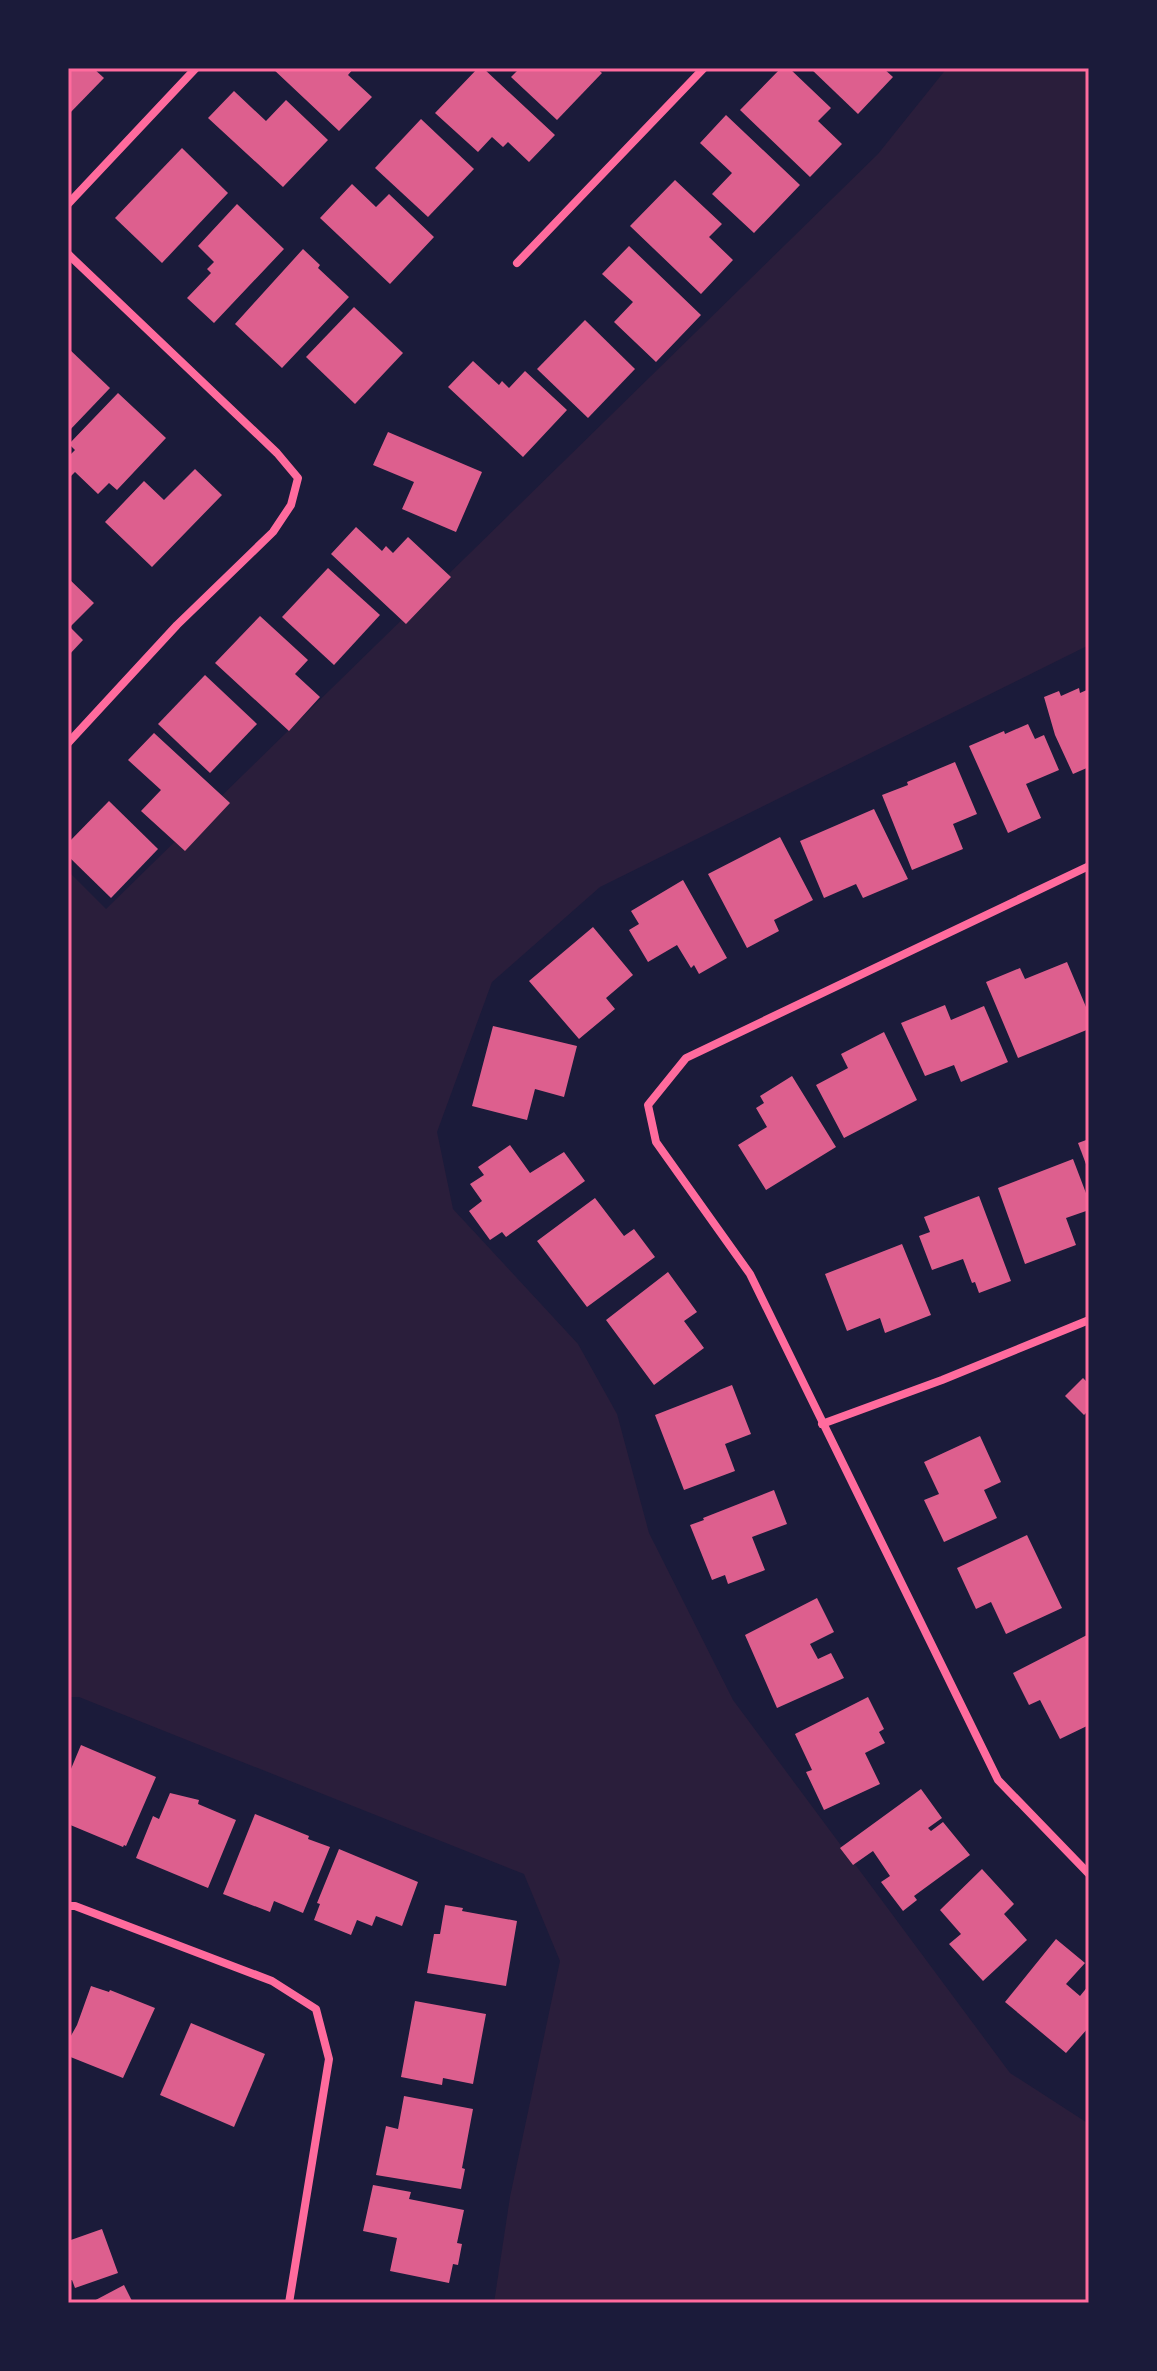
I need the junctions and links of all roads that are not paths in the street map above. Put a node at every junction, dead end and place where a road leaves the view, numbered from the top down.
1 (196, 68) edge
2 (704, 68) edge
3 (68, 204) edge
4 (68, 254) edge
5 (517, 263) dead end
6 (68, 743) edge
7 (1089, 866) edge
8 (1089, 1320) edge
9 (822, 1424) junction
10 (1089, 1874) edge
11 (68, 1906) edge
12 (289, 2303) edge

1 - 3 street
2 - 5 street
4 - 6 street
7 - 9 street
8 - 9 street
9 - 10 street
11 - 12 street

